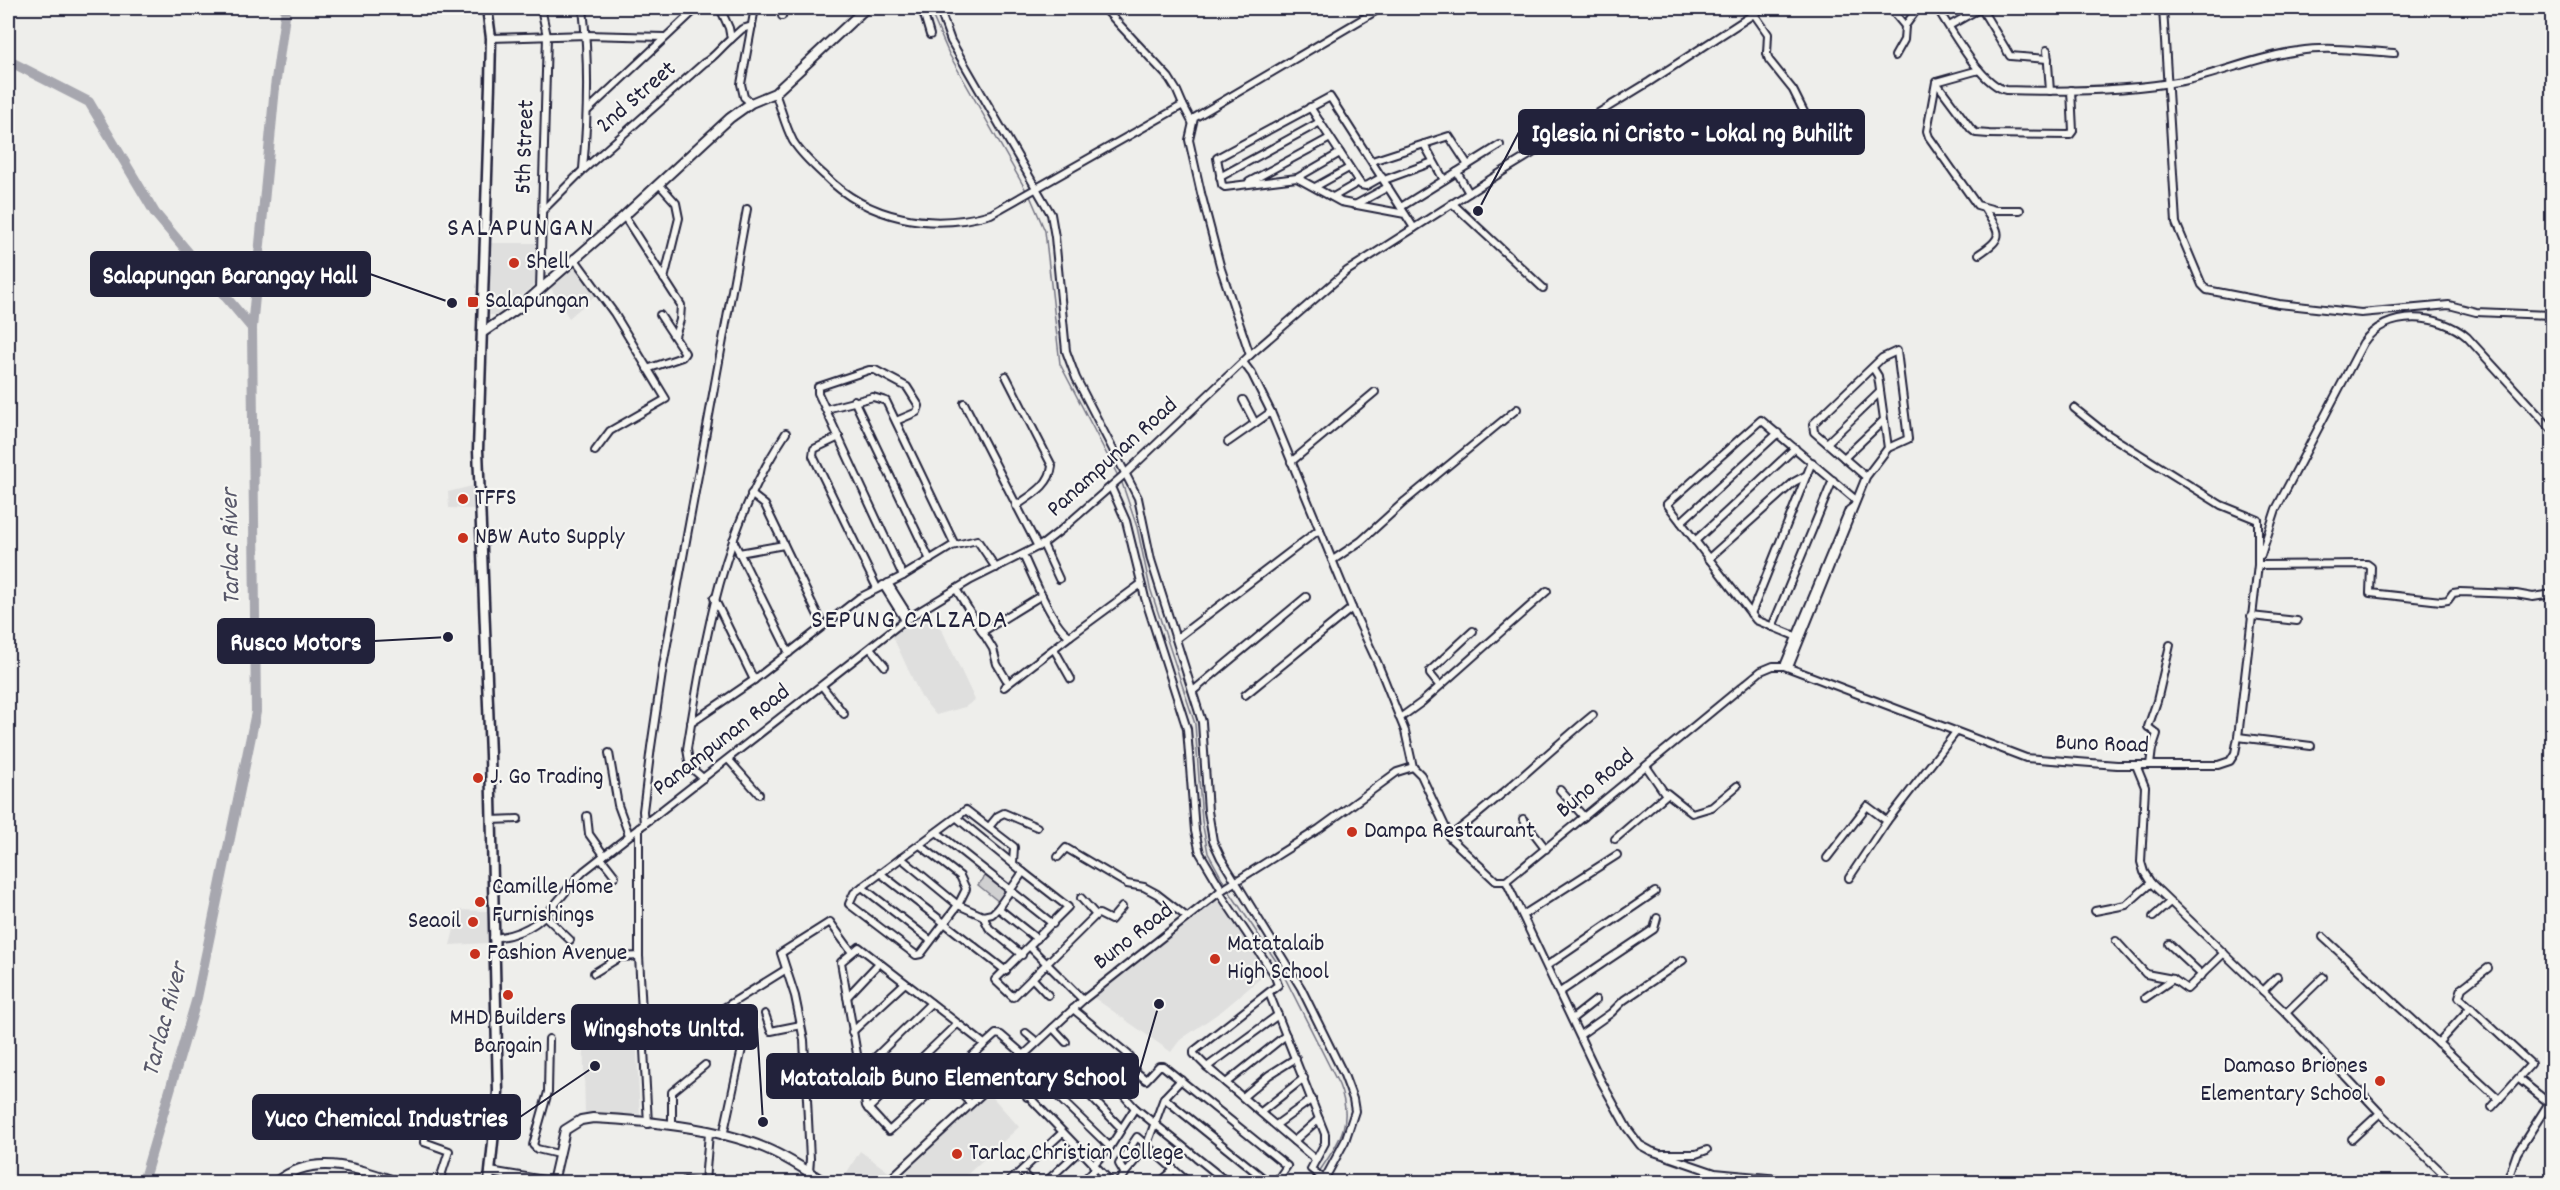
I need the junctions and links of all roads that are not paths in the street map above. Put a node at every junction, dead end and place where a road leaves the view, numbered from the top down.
1 (486, 8) edge
2 (541, 8) edge
3 (583, 8) edge
4 (697, 8) edge
5 (720, 8) edge
6 (755, 8) edge
7 (784, 8) edge
8 (866, 8) edge
9 (922, 8) edge
10 (939, 8) edge
11 (1104, 8) edge
12 (1381, 8) edge
13 (1763, 8) edge
14 (1890, 8) edge
15 (1918, 8) edge
16 (1937, 8) edge
17 (1982, 8) edge
18 (2163, 8) edge
19 (1754, 14) junction
20 (782, 16) dead end
21 (752, 26) junction
22 (1905, 26) junction
23 (1949, 26) junction
24 (586, 35) junction
25 (930, 35) dead end
26 (548, 36) junction
27 (664, 37) junction
28 (491, 38) junction
29 (731, 39) junction
30 (2047, 50) dead end
31 (2394, 53) dead end
32 (1896, 56) dead end
33 (2048, 59) junction
34 (1979, 70) junction
35 (1936, 82) junction
36 (2167, 83) junction
37 (2071, 90) junction
38 (2050, 91) junction
39 (775, 93) junction
40 (751, 103) junction
41 (1183, 105) junction
42 (1310, 107) junction
43 (588, 110) junction
44 (1192, 122) junction
45 (1320, 122) junction
46 (1817, 130) dead end
47 (1330, 138) junction
48 (1424, 144) junction
49 (1500, 145) dead end
50 (1340, 153) junction
51 (1372, 161) junction
52 (1433, 162) junction
53 (1468, 165) junction
54 (1349, 168) junction
55 (583, 170) junction
56 (1457, 172) junction
57 (1220, 177) junction
58 (1298, 178) junction
59 (1383, 178) junction
60 (1444, 180) junction
61 (1359, 182) junction
62 (659, 184) junction
63 (1243, 185) junction
64 (1315, 187) junction
65 (1388, 187) junction
66 (1032, 191) junction
67 (1469, 193) junction
68 (1333, 197) junction
69 (1452, 204) junction
70 (1355, 205) junction
71 (1401, 207) junction
72 (1984, 207) junction
73 (747, 209) dead end
74 (543, 210) junction
75 (2020, 210) dead end
76 (1405, 214) junction
77 (624, 216) junction
78 (1414, 228) junction
79 (1978, 254) dead end
80 (574, 258) junction
81 (664, 279) junction
82 (1543, 288) dead end
83 (540, 289) junction
84 (660, 315) dead end
85 (2553, 315) edge
86 (483, 333) junction
87 (675, 336) junction
88 (1250, 356) junction
89 (1243, 362) junction
90 (1873, 368) junction
91 (647, 369) junction
92 (1006, 376) dead end
93 (1375, 392) dead end
94 (1880, 392) junction
95 (854, 400) junction
96 (1243, 400) dead end
97 (964, 403) dead end
98 (2073, 408) dead end
99 (826, 409) junction
100 (1517, 409) dead end
101 (1271, 412) junction
102 (896, 421) junction
103 (1883, 421) junction
104 (1255, 423) junction
105 (2553, 430) edge
106 (786, 433) dead end
107 (1778, 433) junction
108 (839, 437) junction
109 (1228, 442) dead end
110 (1827, 443) junction
111 (1795, 447) junction
112 (1888, 448) junction
113 (595, 451) dead end
114 (1844, 458) junction
115 (1291, 462) junction
116 (1812, 462) junction
117 (1807, 475) junction
118 (1121, 477) junction
119 (1866, 477) junction
120 (1833, 480) junction
121 (1111, 487) junction
122 (751, 494) junction
123 (1854, 503) junction
124 (1016, 506) junction
125 (1681, 522) junction
126 (1320, 529) junction
127 (732, 539) junction
128 (1695, 541) junction
129 (784, 545) junction
130 (955, 545) junction
131 (1040, 545) junction
132 (739, 553) junction
133 (1023, 555) junction
134 (1708, 559) junction
135 (930, 560) junction
136 (1333, 560) junction
137 (2258, 565) junction
138 (996, 568) junction
139 (903, 576) junction
140 (1059, 579) dead end
141 (1141, 584) junction
142 (882, 585) junction
143 (956, 589) junction
144 (1547, 591) dead end
145 (2553, 594) edge
146 (1042, 595) junction
147 (714, 597) junction
148 (1306, 597) dead end
149 (1352, 608) junction
150 (1750, 614) junction
151 (2252, 616) junction
152 (908, 619) junction
153 (2297, 621) dead end
154 (823, 626) junction
155 (1772, 627) junction
156 (1473, 631) dead end
157 (982, 632) junction
158 (1071, 636) junction
159 (1798, 637) junction
160 (1177, 638) junction
161 (2170, 645) dead end
162 (870, 648) junction
163 (1054, 649) junction
164 (789, 653) junction
165 (885, 666) dead end
166 (1787, 667) junction
167 (1006, 679) dead end
168 (1071, 679) dead end
169 (754, 680) junction
170 (1440, 685) junction
171 (822, 686) junction
172 (1004, 687) dead end
173 (1193, 691) junction
174 (1245, 695) dead end
175 (844, 714) dead end
176 (1593, 716) dead end
177 (1400, 718) junction
178 (691, 723) junction
179 (1956, 732) junction
180 (2238, 737) junction
181 (2311, 746) dead end
182 (609, 753) dead end
183 (728, 759) junction
184 (2136, 765) junction
185 (2150, 765) junction
186 (1646, 766) junction
187 (1413, 767) junction
188 (703, 778) junction
189 (1737, 786) dead end
190 (1560, 789) dead end
191 (1667, 793) junction
192 (759, 794) dead end
193 (587, 816) dead end
194 (1584, 817) junction
195 (957, 818) junction
196 (518, 819) dead end
197 (1523, 819) dead end
198 (491, 820) junction
199 (1887, 821) junction
200 (642, 826) junction
201 (989, 827) junction
202 (1037, 827) dead end
203 (938, 833) junction
204 (629, 835) junction
205 (1449, 837) junction
206 (1615, 839) dead end
207 (920, 845) junction
208 (1546, 849) junction
209 (1617, 855) dead end
210 (602, 856) junction
211 (1058, 857) dead end
212 (901, 858) junction
213 (1827, 858) dead end
214 (1013, 863) junction
215 (1023, 872) junction
216 (880, 873) junction
217 (615, 876) dead end
218 (1849, 878) dead end
219 (1235, 880) junction
220 (1506, 881) junction
221 (2151, 883) junction
222 (862, 887) junction
223 (1011, 890) junction
224 (1221, 891) junction
225 (1655, 892) dead end
226 (1081, 898) dead end
227 (2170, 902) junction
228 (958, 905) junction
229 (1122, 907) dead end
230 (998, 908) junction
231 (2095, 911) dead end
232 (1096, 915) junction
233 (1523, 915) junction
234 (983, 916) junction
235 (546, 917) junction
236 (2152, 917) dead end
237 (1188, 918) junction
238 (1657, 918) dead end
239 (944, 923) junction
240 (1053, 924) junction
241 (2323, 937) dead end
242 (493, 938) junction
243 (1037, 939) junction
244 (570, 940) dead end
245 (930, 940) junction
246 (2116, 941) dead end
247 (2169, 944) dead end
248 (1030, 947) junction
249 (852, 951) junction
250 (2224, 953) junction
251 (1022, 955) junction
252 (639, 956) junction
253 (1683, 960) dead end
254 (879, 963) junction
255 (1046, 964) junction
256 (1548, 965) junction
257 (2487, 968) dead end
258 (785, 970) junction
259 (1006, 971) junction
260 (594, 973) dead end
261 (2202, 975) junction
262 (2277, 977) dead end
263 (2323, 977) dead end
264 (1032, 978) junction
265 (2173, 979) junction
266 (905, 983) junction
267 (1560, 992) junction
268 (2263, 992) junction
269 (1269, 993) junction
270 (1048, 995) dead end
271 (847, 997) junction
272 (2145, 998) dead end
273 (1083, 1000) junction
274 (1596, 1000) dead end
275 (932, 1003) junction
276 (2471, 1007) junction
277 (1073, 1009) junction
278 (2286, 1013) junction
279 (765, 1014) dead end
280 (1278, 1015) junction
281 (708, 1017) junction
282 (1572, 1019) junction
283 (690, 1021) dead end
284 (957, 1024) junction
285 (801, 1025) junction
286 (1053, 1028) junction
287 (852, 1032) junction
288 (1026, 1032) dead end
289 (1286, 1035) junction
290 (1580, 1035) junction
291 (549, 1039) dead end
292 (676, 1042) dead end
293 (1037, 1042) junction
294 (1066, 1042) dead end
295 (983, 1043) junction
296 (2438, 1043) junction
297 (743, 1044) dead end
298 (1023, 1054) junction
299 (1130, 1056) dead end
300 (1296, 1058) junction
301 (705, 1065) dead end
302 (1207, 1067) junction
303 (860, 1072) junction
304 (1070, 1075) junction
305 (946, 1078) junction
306 (1011, 1078) dead end
307 (1304, 1078) junction
308 (2518, 1079) junction
309 (1110, 1080) junction
310 (1181, 1080) junction
311 (1226, 1083) junction
312 (1047, 1086) junction
313 (1027, 1097) junction
314 (1243, 1097) junction
315 (1164, 1098) junction
316 (2499, 1099) junction
317 (1312, 1100) junction
318 (2551, 1100) edge
319 (970, 1103) junction
320 (2492, 1107) dead end
321 (1134, 1108) junction
322 (868, 1109) junction
323 (1261, 1112) junction
324 (2380, 1113) junction
325 (1319, 1119) junction
326 (1155, 1123) junction
327 (648, 1124) junction
328 (1276, 1125) junction
329 (428, 1126) dead end
330 (672, 1126) junction
331 (1121, 1128) junction
332 (709, 1132) junction
333 (1062, 1133) junction
334 (723, 1136) junction
335 (2352, 1139) dead end
336 (1294, 1141) junction
337 (1110, 1147) junction
338 (1146, 1147) junction
339 (1707, 1150) dead end
340 (1079, 1151) junction
341 (558, 1154) junction
342 (1659, 1154) junction
343 (1316, 1160) junction
344 (1095, 1167) junction
345 (1174, 1170) junction
346 (490, 1172) junction
347 (809, 1172) junction
348 (1021, 1172) junction
349 (1125, 1174) junction
350 (1323, 1180) edge
351 (685, 1181) edge
352 (276, 1182) edge
353 (397, 1182) edge
354 (439, 1182) edge
355 (489, 1182) edge
356 (551, 1182) edge
357 (698, 1182) edge
358 (705, 1182) edge
359 (804, 1182) edge
360 (824, 1182) edge
361 (887, 1182) edge
362 (1009, 1182) edge
363 (1031, 1182) edge
364 (1046, 1182) edge
365 (1082, 1182) edge
366 (1111, 1182) edge
367 (1118, 1182) edge
368 (1160, 1182) edge
369 (1188, 1182) edge
370 (1227, 1182) edge
371 (1268, 1182) edge
372 (1276, 1182) edge
373 (1810, 1182) edge
374 (2452, 1182) edge
375 (2507, 1182) edge

1 - 28 highway
2 - 26 street, 5th Street
3 - 24 street
4 - 27 street
5 - 29 street
6 - 21 street
7 - 20 street
8 - 39 main road
9 - 25 street
10 - 66 street
11 - 41 street
12 - 44 street
13 - 19 street, Panampunan Road
14 - 22 street
15 - 22 street
16 - 23 street
17 - 23 street
17 - 33 street
18 - 36 street
19 - 46 street
19 - 67 street, Panampunan Road
21 - 29 street, 2nd Street
21 - 40 street
22 - 32 street
23 - 34 street
24 - 26 street
24 - 27 street
24 - 43 street
26 - 28 street
26 - 74 street, 5th Street
27 - 43 street
28 - 86 highway
29 - 55 street, 2nd Street
30 - 33 street
31 - 36 street
33 - 38 street
34 - 35 street
34 - 38 street
35 - 37 street
35 - 72 street
36 - 37 street
36 - 85 street
37 - 38 street
39 - 40 main road
39 - 66 street
40 - 62 main road
41 - 44 street
41 - 66 street
42 - 45 street
42 - 51 street
42 - 57 street
43 - 55 street
44 - 88 street
45 - 47 street
45 - 57 street
47 - 50 street
47 - 63 street
48 - 51 street
48 - 52 street
48 - 53 street
49 - 53 street
50 - 54 street
50 - 58 street
51 - 59 street
52 - 59 street
52 - 60 street
53 - 56 street
54 - 61 street
54 - 64 street
55 - 74 street, 2nd Street
56 - 60 street
56 - 67 street
57 - 63 street
58 - 63 street
58 - 64 street
59 - 61 street
59 - 65 street
60 - 71 street
61 - 68 street
62 - 77 main road
62 - 81 street
64 - 68 street
65 - 70 street
65 - 71 street
66 - 118 street
67 - 69 street, Panampunan Road
68 - 70 street
69 - 78 street, Panampunan Road
69 - 82 street
70 - 76 street
71 - 76 street
72 - 75 street
72 - 79 street
73 - 200 street
74 - 83 street, 5th Street
76 - 78 street
77 - 80 main road
77 - 81 street
78 - 88 street, Panampunan Road
80 - 83 main road
80 - 91 street
81 - 87 street
83 - 86 main road
84 - 87 street
86 - 198 highway
87 - 91 street
88 - 89 street, Panampunan Road
89 - 101 street
89 - 118 street, Panampunan Road
90 - 94 street
90 - 110 street
90 - 112 street
91 - 113 street
92 - 124 street
93 - 115 street
94 - 103 street
94 - 110 street
95 - 99 street
95 - 102 street
95 - 135 street
96 - 104 street
97 - 124 street
98 - 137 street
99 - 102 street
99 - 108 street
100 - 136 street
101 - 104 street
101 - 115 street
102 - 130 street
103 - 112 street
103 - 114 street
104 - 109 street
105 - 137 street
106 - 122 street
107 - 111 street
107 - 125 street
107 - 125 street
108 - 139 street
108 - 142 street
110 - 114 street
111 - 116 street
111 - 128 street
112 - 119 street
114 - 119 street
115 - 126 street
116 - 117 street
116 - 120 street
117 - 134 street
117 - 150 street
118 - 121 street, Panampunan Road
118 - 160 street
119 - 123 street
120 - 123 street
120 - 155 street
121 - 131 street, Panampunan Road
121 - 141 street
122 - 127 street
122 - 129 street
123 - 159 street
124 - 131 street
125 - 128 street
126 - 136 street
126 - 160 street
127 - 132 street
127 - 147 street
128 - 134 street
129 - 132 street
129 - 154 street
130 - 135 street
130 - 138 street
131 - 133 street, Panampunan Road
131 - 140 street
132 - 164 street
133 - 138 street, Panampunan Road
133 - 146 street
134 - 150 street
135 - 139 street
136 - 149 street
137 - 145 street
137 - 151 street, Buno Road
138 - 143 street, Panampunan Road
139 - 142 street
141 - 158 street
141 - 224 street
142 - 152 street
142 - 154 street
143 - 152 street, Panampunan Road
143 - 157 street
144 - 170 street
146 - 157 street
146 - 158 street
147 - 169 street
147 - 178 street
148 - 173 street
149 - 174 street
149 - 177 street
150 - 155 street
151 - 153 street
151 - 180 street, Buno Road
152 - 162 street, Panampunan Road
154 - 164 street
155 - 159 street
156 - 170 street
157 - 167 street
158 - 163 street
159 - 166 street
160 - 173 street
161 - 185 street
162 - 165 street
162 - 171 street, Panampunan Road
163 - 168 street
163 - 172 street
164 - 169 street
166 - 179 street, Buno Road
166 - 186 street, Buno Road
169 - 178 street
170 - 177 street
171 - 175 street
171 - 183 street, Panampunan Road
173 - 219 street
176 - 205 street
177 - 187 street
178 - 188 street
179 - 184 street, Buno Road
179 - 199 street
180 - 181 street
180 - 185 street, Buno Road
182 - 204 street
183 - 188 street, Panampunan Road
183 - 192 street
184 - 185 street, Buno Road
184 - 221 street
186 - 191 street
186 - 194 street, Buno Road
187 - 205 street
187 - 219 street, Buno Road
188 - 200 street, Panampunan Road
189 - 191 street
190 - 194 street
191 - 206 street
193 - 210 street
194 - 208 street, Buno Road
195 - 201 street
195 - 203 street
195 - 214 street
196 - 198 street
197 - 208 street
198 - 242 highway
199 - 213 street
199 - 218 street
200 - 204 street, Panampunan Road
200 - 252 street
201 - 202 street
201 - 214 street
203 - 207 street
203 - 223 street
204 - 210 street, Panampunan Road
205 - 220 street
207 - 212 street
207 - 228 street
208 - 220 street, Buno Road
209 - 233 street
210 - 217 street
210 - 235 street, Panampunan Road
211 - 237 street
212 - 216 street
212 - 228 street
214 - 215 street
215 - 223 street
215 - 240 street
216 - 222 street
216 - 239 street
219 - 224 street, Buno Road
219 - 350 street
220 - 233 street
221 - 227 street
221 - 231 street
222 - 245 street
222 - 245 street
223 - 230 street
223 - 240 street
224 - 237 street, Buno Road
224 - 269 street
225 - 256 street
226 - 232 street
227 - 236 street
227 - 250 street
228 - 234 street
228 - 239 street
229 - 232 street
230 - 234 street
230 - 243 street
232 - 255 street
233 - 256 street
234 - 251 street
235 - 242 street, Panampunan Road
235 - 244 street
237 - 273 street, Buno Road
238 - 267 street
239 - 245 street
239 - 259 street
240 - 243 street
241 - 296 street
242 - 346 highway
243 - 248 street
246 - 265 street
247 - 261 street
248 - 251 street
248 - 255 street
249 - 254 street
249 - 258 street
249 - 271 street
250 - 261 street
250 - 268 street
251 - 259 street
252 - 260 street
252 - 327 street
253 - 290 street
254 - 266 street
254 - 271 street
255 - 264 street
255 - 273 street
256 - 267 street
257 - 276 street
258 - 281 street
258 - 285 street
259 - 264 street
261 - 265 street
262 - 268 street
263 - 278 street
264 - 270 street
265 - 272 street
266 - 275 street
266 - 287 street
267 - 282 street
268 - 278 street
269 - 280 street
269 - 302 street
271 - 287 street
273 - 277 street, Buno Road
274 - 282 street
275 - 284 street
275 - 303 street
276 - 296 street
276 - 308 street
277 - 286 street, Buno Road
277 - 299 street
278 - 324 street
279 - 285 street
280 - 289 street
280 - 302 street
281 - 283 street
281 - 292 street
282 - 290 street
284 - 295 street
284 - 322 street
285 - 347 street
286 - 293 street, Buno Road
286 - 294 street
287 - 303 street
288 - 293 street
289 - 300 street
289 - 311 street
290 - 342 street
291 - 341 street
293 - 298 street, Buno Road
295 - 298 street
295 - 305 street
296 - 316 street
297 - 334 street
298 - 319 street, Buno Road
300 - 307 street
300 - 314 street
301 - 330 street
302 - 311 street
303 - 322 street
304 - 309 street
304 - 312 street
304 - 331 street
305 - 319 street
305 - 322 street
306 - 313 street
307 - 317 street
307 - 323 street
308 - 316 street
308 - 318 street
309 - 310 street
309 - 321 street
310 - 315 street
310 - 372 street
311 - 314 street
312 - 313 street
312 - 337 street
313 - 333 street
314 - 323 street
315 - 326 street
315 - 371 street
316 - 320 street
317 - 325 street
317 - 328 street
318 - 375 street
319 - 361 street, Buno Road
321 - 326 street
321 - 331 street
323 - 328 street
324 - 335 street
324 - 374 street
325 - 336 street
325 - 343 street
326 - 338 street
326 - 370 street
327 - 330 main road
327 - 341 main road
328 - 336 street
329 - 354 street
330 - 332 main road
331 - 337 street
332 - 334 main road
332 - 358 street
333 - 340 street
333 - 348 street
334 - 347 main road
336 - 343 street
337 - 344 street
338 - 345 street
338 - 349 street
338 - 349 street
339 - 342 street
340 - 344 street
340 - 364 street
341 - 356 main road
342 - 373 street
343 - 350 street
344 - 365 street
344 - 366 street
345 - 368 street
345 - 369 street
346 - 355 highway
346 - 356 main road
347 - 359 street
347 - 360 main road
348 - 362 street
348 - 363 street
349 - 367 street
351 - 357 street
352 - 353 main road

